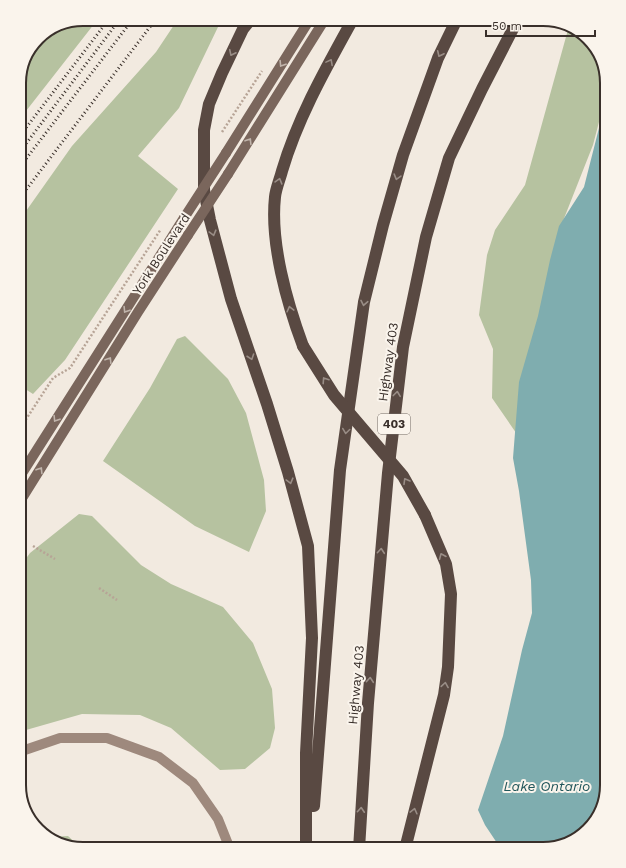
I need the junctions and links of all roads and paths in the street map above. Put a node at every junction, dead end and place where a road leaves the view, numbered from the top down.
1 (245, 26) edge
2 (306, 26) edge
3 (321, 26) edge
4 (349, 26) edge
5 (454, 26) edge
6 (514, 26) edge
7 (265, 66) dead end
8 (222, 132) dead end
9 (162, 228) dead end
10 (26, 419) edge
11 (26, 467) edge
12 (26, 492) edge
13 (33, 546) dead end
14 (55, 559) dead end
15 (100, 588) dead end
16 (117, 600) dead end
17 (26, 750) edge
18 (227, 842) edge
19 (306, 842) edge
20 (311, 842) edge
21 (359, 842) edge
22 (407, 842) edge

1 -> 19 highway
2 -> 11 main road, York Boulevard, bridge
12 -> 3 main road, York Boulevard, bridge
22 -> 4 highway, bridge
5 -> 20 highway
21 -> 6 highway, Highway 403 / 403
7 - 8 path
9 - 10 path
13 - 14 path
15 - 16 path
17 - 18 street

